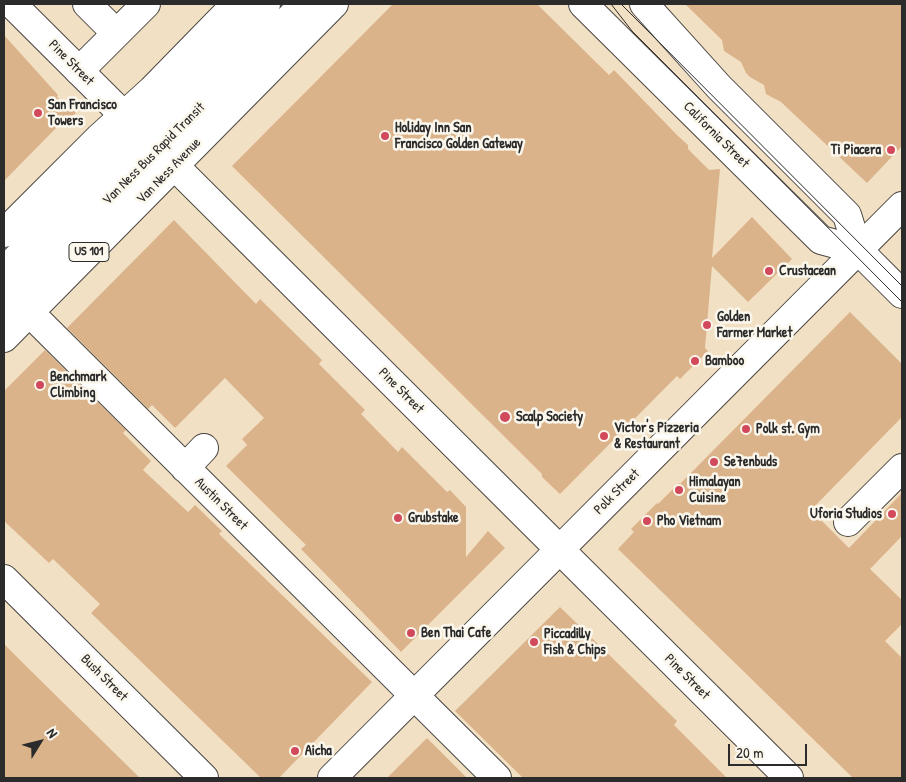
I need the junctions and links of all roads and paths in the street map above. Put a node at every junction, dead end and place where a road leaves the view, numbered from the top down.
1 (12, 4) edge
2 (87, 4) edge
3 (266, 4) edge
4 (304, 4) edge
5 (334, 4) edge
6 (583, 4) edge
7 (644, 4) edge
8 (141, 5) edge
9 (232, 5) edge
10 (116, 34) junction
11 (79, 71) junction
12 (149, 141) junction
13 (902, 206) edge
14 (4, 233) edge
15 (858, 250) junction
16 (4, 271) edge
17 (902, 294) edge
18 (4, 304) edge
19 (29, 312) junction
20 (4, 338) edge
21 (204, 448) dead end
22 (185, 468) junction
23 (902, 468) edge
24 (848, 522) dead end
25 (560, 549) junction
26 (4, 578) edge
27 (414, 696) junction
28 (204, 778) edge
29 (332, 778) edge
30 (497, 778) edge
31 (789, 778) edge

1 - 11 main road, Pine Street
2 - 10 main road
3 - 12 main road, Van Ness Bus Rapid Transit
4 - 12 main road, Van Ness Bus Rapid Transit
5 - 12 main road, Van Ness Avenue / US 101
6 - 15 main road, California Street
7 - 15 main road, California Street
8 - 10 main road
9 - 12 main road, Van Ness Avenue / US 101
10 - 11 main road
11 - 12 main road, Pine Street
12 - 14 main road, Van Ness Avenue / US 101
12 - 16 main road, Van Ness Bus Rapid Transit
12 - 18 main road, Van Ness Bus Rapid Transit
12 - 19 main road, Van Ness Avenue / US 101
12 - 25 main road, Pine Street
13 - 15 main road, Polk Street
15 - 17 main road, California Street
15 - 25 main road, Polk Street
19 - 20 main road, Van Ness Avenue / US 101
19 - 22 main road, Austin Street
21 - 22 main road
22 - 27 main road, Austin Street
23 - 24 main road
25 - 27 main road, Polk Street
25 - 31 main road, Pine Street
26 - 28 main road, Bush Street
27 - 29 main road, Polk Street
27 - 30 main road, Austin Street

